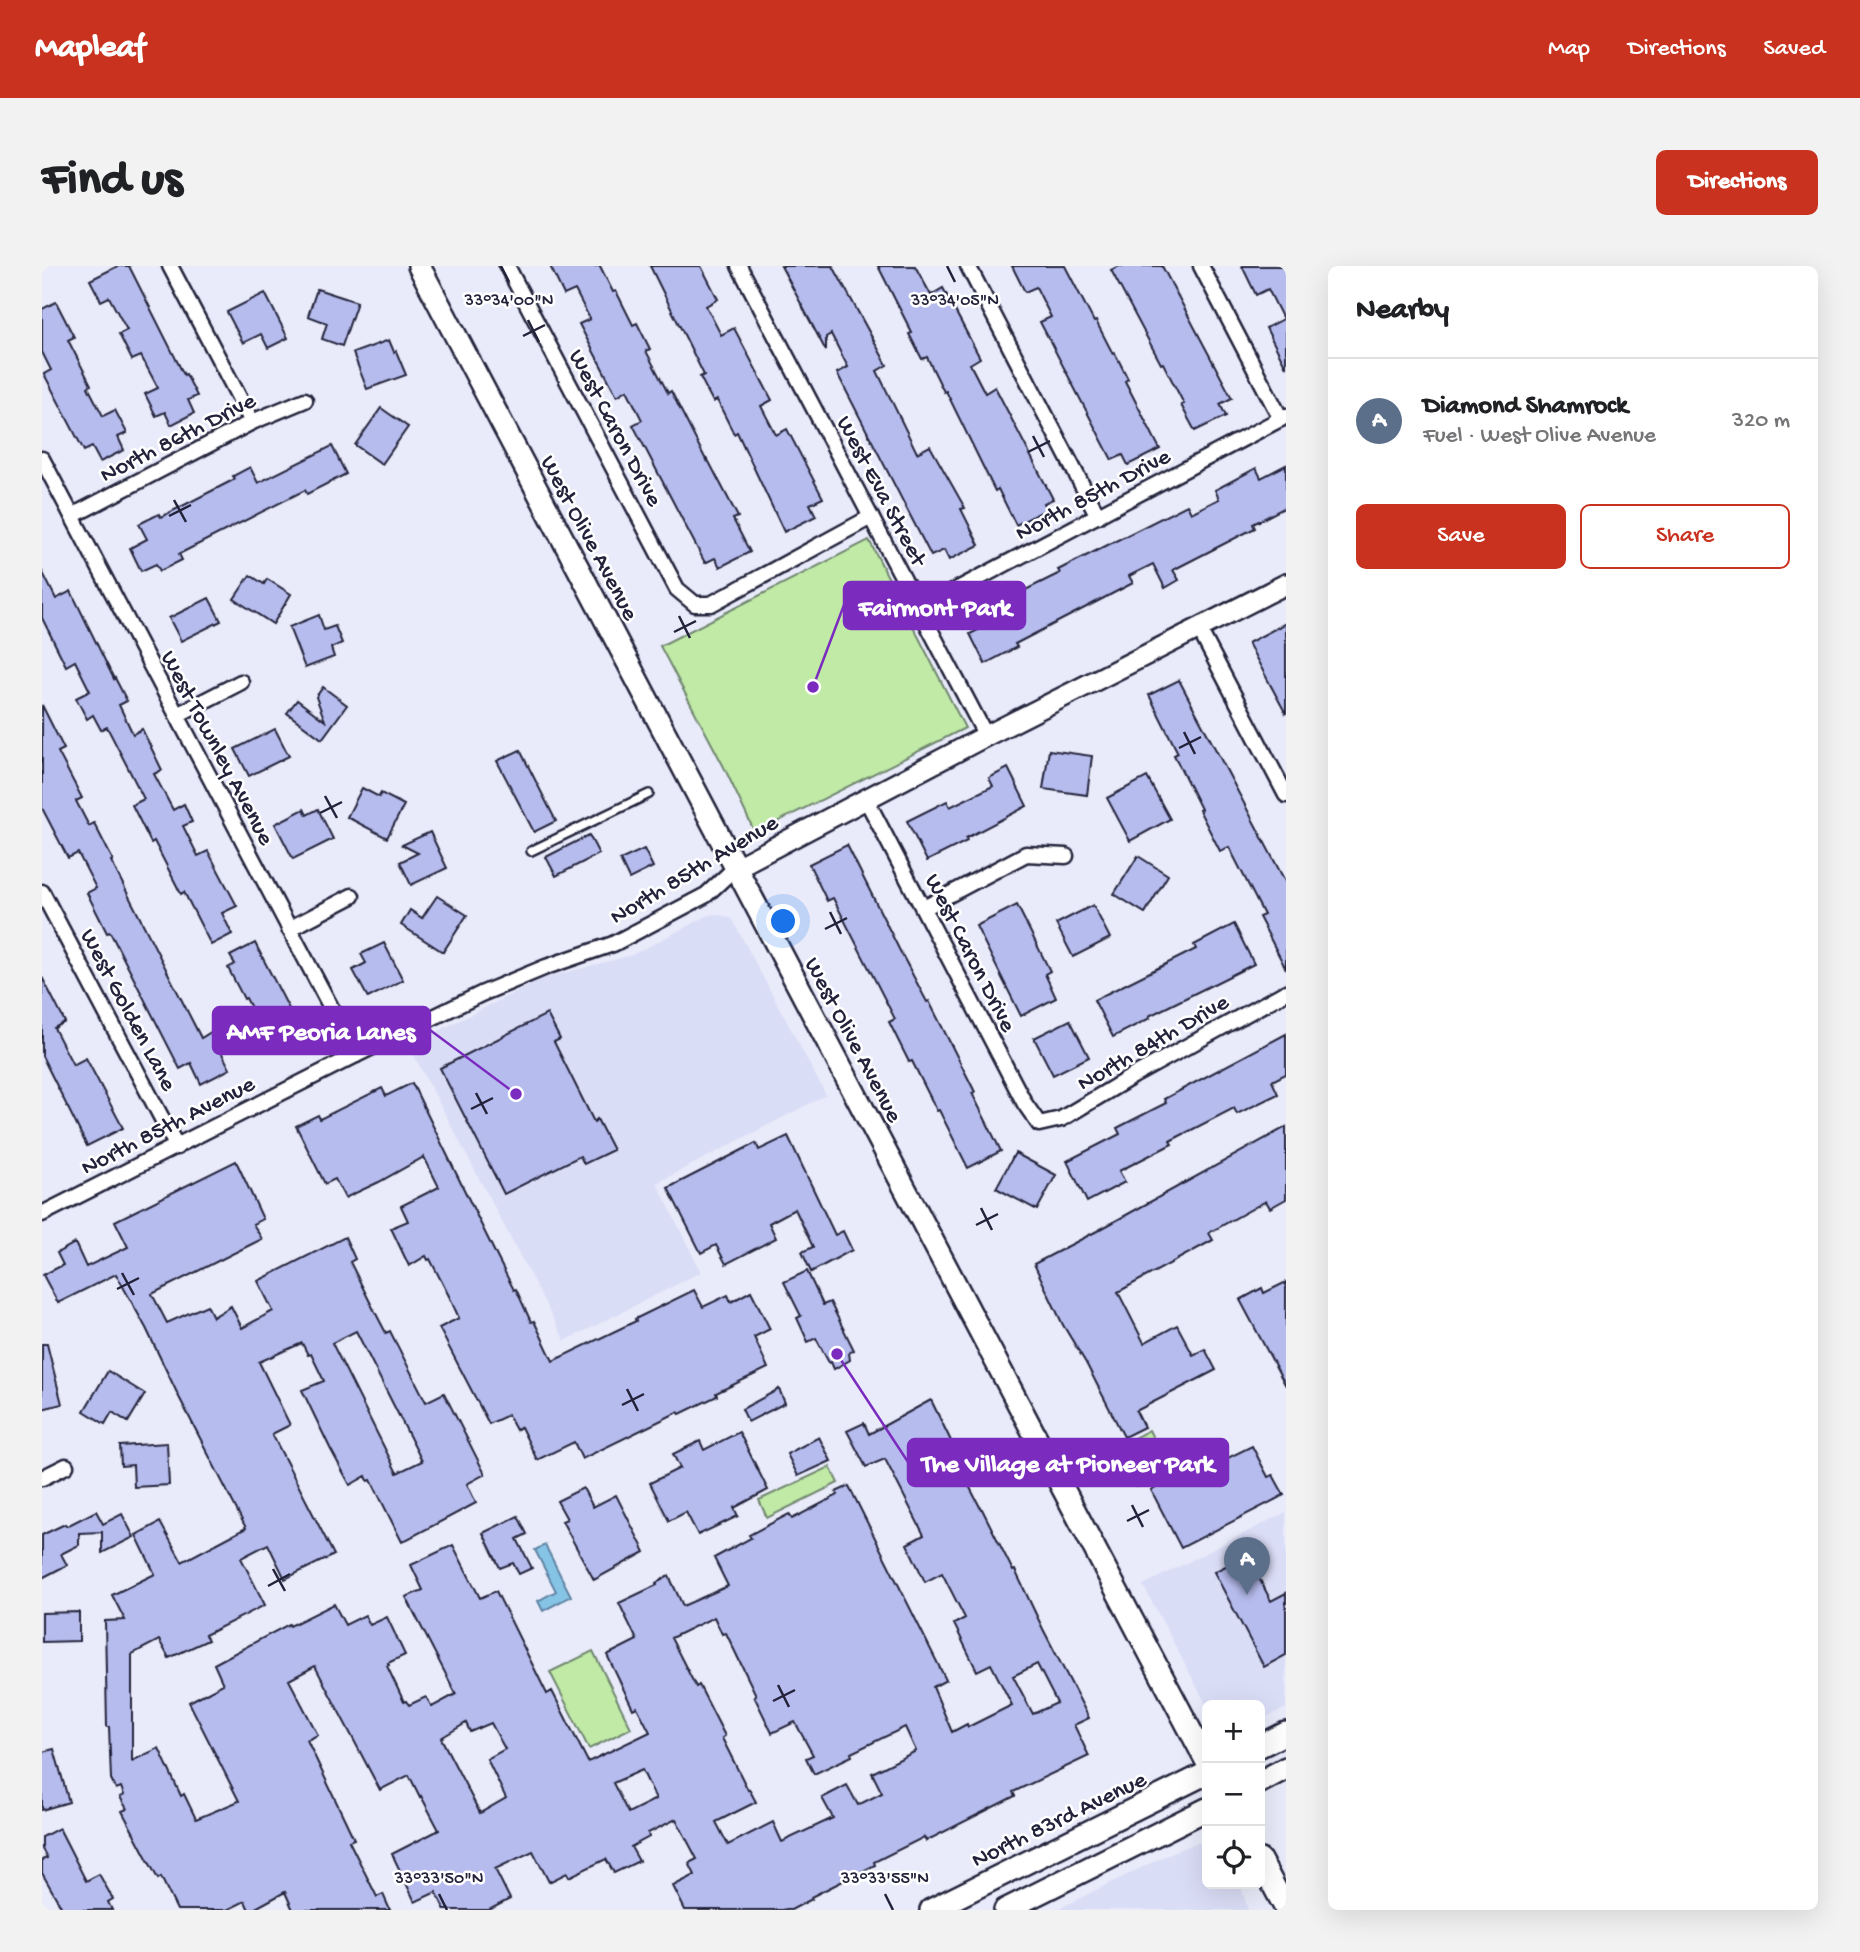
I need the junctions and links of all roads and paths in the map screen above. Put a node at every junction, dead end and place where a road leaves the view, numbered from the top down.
1 (170, 266) edge
2 (419, 266) edge
3 (507, 266) edge
4 (739, 266) edge
5 (968, 266) edge
6 (1201, 266) edge
7 (305, 400) dead end
8 (1284, 418) edge
9 (252, 422) junction
10 (42, 459) edge
11 (72, 516) junction
12 (1098, 516) junction
13 (871, 517) junction
14 (1286, 584) edge
15 (920, 609) junction
16 (1198, 627) junction
17 (241, 682) dead end
18 (177, 715) junction
19 (986, 736) junction
20 (649, 794) dead end
21 (1286, 795) edge
22 (866, 799) junction
23 (531, 851) dead end
24 (1066, 856) dead end
25 (735, 867) junction
26 (42, 892) edge
27 (352, 896) dead end
28 (924, 908) junction
29 (289, 929) junction
30 (1286, 992) edge
31 (356, 1055) junction
32 (1040, 1124) joint
33 (177, 1147) junction
34 (42, 1214) edge
35 (66, 1466) dead end
36 (42, 1478) edge
37 (1286, 1733) edge
38 (1265, 1744) edge
39 (1202, 1753) edge
40 (1286, 1768) edge
41 (1202, 1775) edge
42 (1265, 1779) edge
43 (1202, 1812) edge
44 (1265, 1869) edge
45 (1286, 1909) edge
46 (931, 1910) edge
47 (1005, 1910) edge

1 - 9 street
2 - 25 main road, West Olive Avenue
3 - 13 street, West Caron Drive
4 - 13 street, West Eva Street
5 - 12 street
6 - 8 street
7 - 9 street, North 86th Drive
8 - 12 street, North 85th Drive
9 - 11 street, North 86th Drive
10 - 11 street, West Townley Avenue
11 - 18 street, West Townley Avenue
12 - 15 street, North 85th Drive
13 - 15 street, West Eva Street
14 - 16 street, North 85th Avenue
15 - 19 street, West Eva Street
16 - 19 street, North 85th Avenue
16 - 21 street
17 - 18 street
18 - 29 street, West Townley Avenue
19 - 22 street, North 85th Avenue
20 - 23 lane
22 - 25 street, North 85th Avenue
22 - 28 street, West Caron Drive
24 - 28 street
25 - 31 street, North 85th Avenue
25 - 39 main road, West Olive Avenue
26 - 33 street, West Golden Lane
27 - 29 street
28 - 32 street, West Caron Drive
29 - 31 street, West Townley Avenue
30 - 32 street, North 84th Drive
31 - 33 street, North 85th Avenue
33 - 34 street, North 85th Avenue
35 - 36 street
37 - 38 main road
40 - 42 main road
41 - 46 main road, North 83rd Avenue
43 - 47 main road
44 - 45 main road

